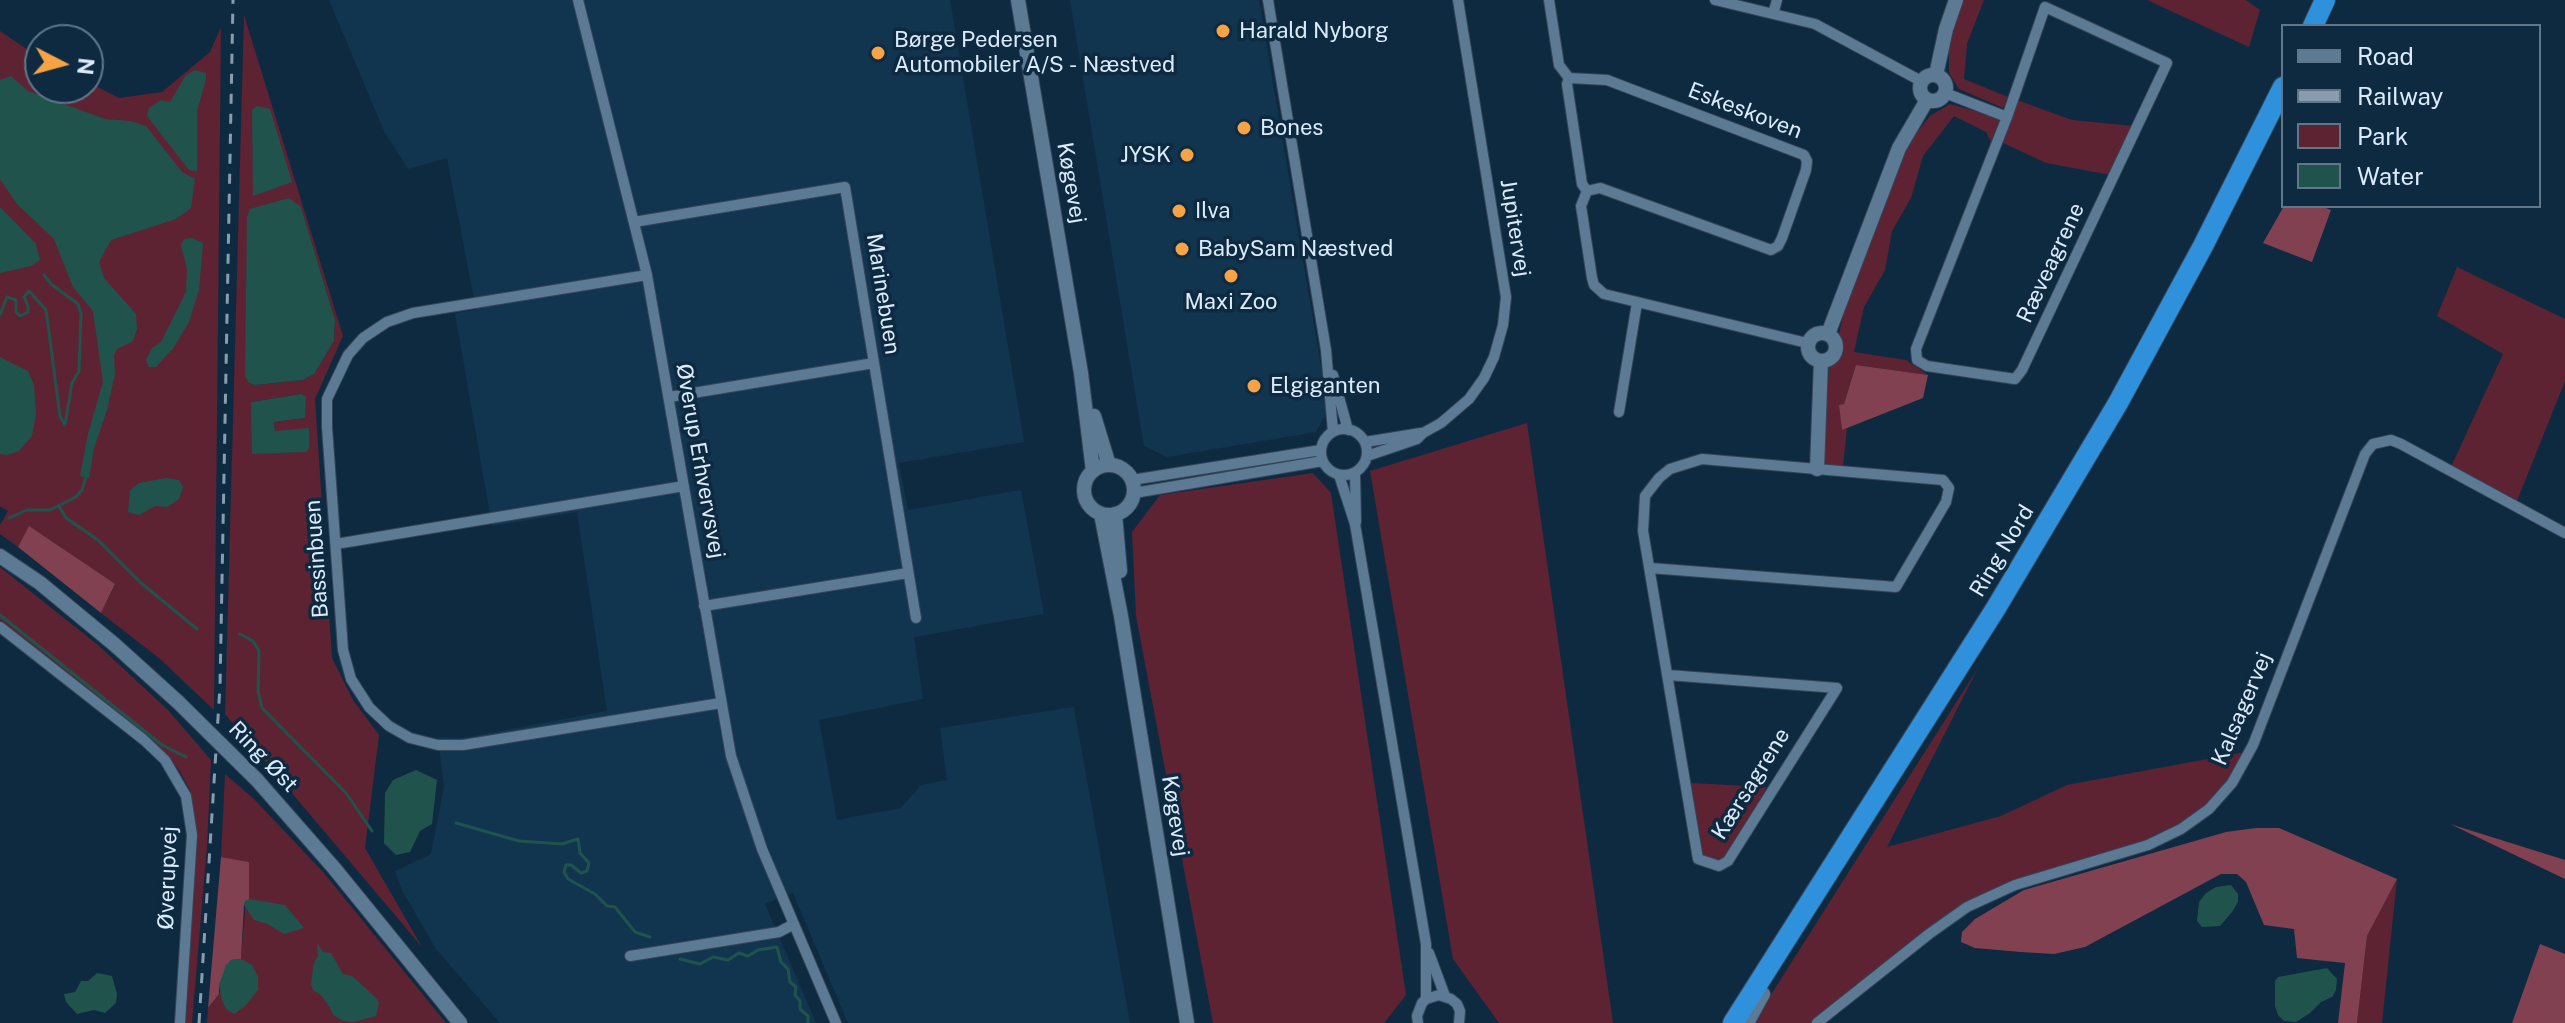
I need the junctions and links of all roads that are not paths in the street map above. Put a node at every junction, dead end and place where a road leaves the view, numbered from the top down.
1 (578, 0) edge
2 (1018, 0) edge
3 (1268, 0) edge
4 (1458, 0) edge
5 (1549, 0) edge
6 (1715, 0) edge
7 (1777, 0) edge
8 (1956, 0) edge
9 (2325, 0) edge
10 (2337, 0) edge
11 (1773, 14) junction
12 (2314, 24) edge
13 (2326, 24) edge
14 (1936, 75) junction
15 (1569, 78) junction
16 (1921, 81) junction
17 (2281, 91) edge
18 (1945, 93) junction
19 (1927, 100) junction
20 (2007, 117) junction
21 (2281, 117) edge
22 (1587, 191) junction
23 (634, 222) junction
24 (647, 275) junction
25 (1637, 303) junction
26 (1828, 334) junction
27 (1807, 343) junction
28 (1326, 350) junction
29 (1821, 361) junction
30 (874, 363) junction
31 (1081, 373) junction
32 (669, 397) junction
33 (1619, 412) dead end
34 (1348, 430) junction
35 (1333, 432) junction
36 (1423, 433) junction
37 (1365, 442) junction
38 (1322, 456) junction
39 (1367, 456) junction
40 (1109, 465) junction
41 (1817, 469) junction
42 (1093, 471) junction
43 (1355, 473) junction
44 (1339, 475) junction
45 (684, 486) junction
46 (1133, 487) junction
47 (1108, 514) junction
48 (1355, 524) junction
49 (2565, 533) edge
50 (336, 544) junction
51 (0, 556) edge
52 (1650, 568) junction
53 (908, 573) junction
54 (704, 606) junction
55 (916, 618) dead end
56 (0, 627) edge
57 (1668, 675) junction
58 (721, 703) junction
59 (794, 924) junction
60 (1426, 944) junction
61 (630, 956) dead end
62 (1445, 996) junction
63 (1426, 999) junction
64 (180, 1023) edge
65 (460, 1023) edge
66 (836, 1023) edge
67 (1187, 1023) edge
68 (1418, 1023) edge
69 (1459, 1023) edge
70 (1733, 1023) edge
71 (1745, 1023) edge
72 (1817, 1023) edge

1 - 23 street, Øverup Erhvervsvej
2 - 31 street, Køgevej
3 - 28 street
4 - 36 street, Jupitervej
5 - 15 street
6 - 11 street
7 - 11 street
8 - 14 street
9 - 12 highway
10 - 13 highway
11 - 16 street
14 - 16 street
14 - 18 street
15 - 22 street
15 - 22 street, Eskeskoven
16 - 19 street
17 - 70 highway, Ring Nord
18 - 19 street
18 - 20 street
19 - 26 street
20 - 20 street, Ræveagrene
21 - 71 highway
22 - 25 street
23 - 24 street, Øverup Erhvervsvej
23 - 30 street, Marinebuen
24 - 32 street, Øverup Erhvervsvej
24 - 50 street, Bassinbuen
25 - 27 street
25 - 33 street
26 - 27 street
26 - 29 street
27 - 29 street
28 - 34 street
28 - 35 street
29 - 41 street
30 - 32 street
30 - 53 street, Marinebuen
31 - 40 street, Køgevej
31 - 42 street, Køgevej
32 - 45 street, Øverup Erhvervsvej
34 - 35 street
34 - 37 street
35 - 38 street
36 - 37 street, Jupitervej
36 - 39 street, Jupitervej
37 - 39 street
38 - 44 street
38 - 46 street
39 - 43 street
40 - 42 street
40 - 46 street
41 - 52 street, Kærsagrene
41 - 52 street, Kærsagrene
42 - 47 street
43 - 44 street
43 - 48 street
44 - 48 street
45 - 50 street
45 - 54 street, Øverup Erhvervsvej
46 - 47 street
47 - 67 street, Køgevej
48 - 60 street
49 - 72 street, Kalsagervej
50 - 58 street, Bassinbuen
51 - 65 street, Ring Øst, bridge
52 - 57 street, Kærsagrene
53 - 54 street
53 - 55 street, Marinebuen
54 - 58 street, Øverup Erhvervsvej
56 - 64 street, Øverupvej
57 - 57 street, Kærsagrene
58 - 59 street, Øverup Erhvervsvej
59 - 61 street
59 - 66 street, Øverup Erhvervsvej
60 - 62 street
60 - 63 street
62 - 63 street
62 - 69 street
63 - 68 street

